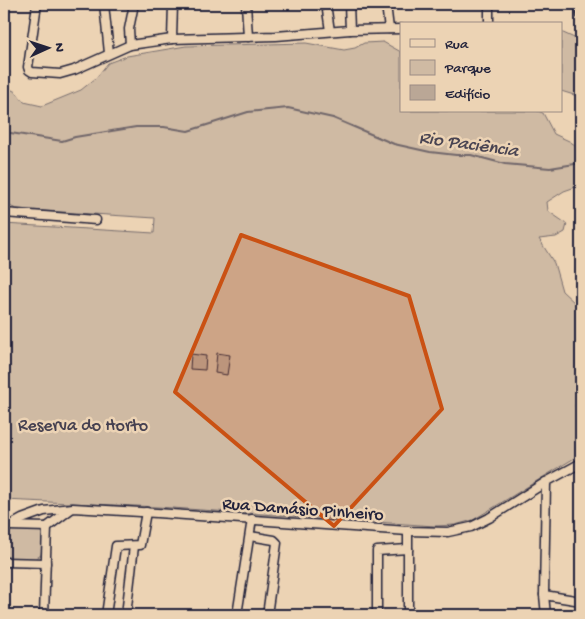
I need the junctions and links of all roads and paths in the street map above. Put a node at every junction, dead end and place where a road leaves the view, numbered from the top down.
1 (37, 4) edge
2 (104, 4) edge
3 (134, 4) edge
4 (173, 4) edge
5 (246, 4) edge
6 (326, 4) edge
7 (349, 4) edge
8 (386, 4) edge
9 (489, 4) edge
10 (580, 4) edge
11 (581, 15) edge
12 (489, 22) edge
13 (389, 29) junction
14 (400, 29) edge
15 (350, 30) junction
16 (330, 31) junction
17 (248, 37) junction
18 (172, 39) junction
19 (130, 45) junction
20 (109, 53) junction
21 (4, 213) edge
22 (96, 220) dead end
23 (581, 463) edge
24 (546, 482) junction
25 (73, 508) junction
26 (146, 512) junction
27 (252, 519) junction
28 (5, 527) edge
29 (47, 527) junction
30 (408, 531) junction
31 (250, 536) junction
32 (134, 546) junction
33 (408, 549) junction
34 (4, 562) edge
35 (46, 563) junction
36 (544, 595) junction
37 (581, 601) edge
38 (44, 615) edge
39 (106, 615) edge
40 (126, 615) edge
41 (237, 615) edge
42 (267, 615) edge
43 (377, 615) edge
44 (408, 615) edge
45 (546, 615) edge

1 - 20 street
2 - 20 street
3 - 19 street
4 - 18 street
5 - 17 street
6 - 16 street
7 - 15 street
8 - 13 street
9 - 12 street
10 - 11 street
13 - 14 street
13 - 15 street
15 - 16 street
16 - 17 street
17 - 18 street
18 - 19 street
19 - 20 street
21 - 22 street
23 - 24 street, Rua Damásio Pinheiro
24 - 30 street, Rua Damásio Pinheiro
24 - 36 street
25 - 26 street, Rua Damásio Pinheiro
25 - 28 street, Rua Damásio Pinheiro
25 - 29 street
26 - 27 street, Rua Damásio Pinheiro
26 - 32 street
27 - 30 street, Rua Damásio Pinheiro
27 - 31 street
28 - 29 street
29 - 35 street
30 - 33 street
31 - 41 street
31 - 42 street
32 - 39 street
32 - 40 street
33 - 43 street
33 - 44 street
34 - 35 street
35 - 38 street
36 - 37 street
36 - 45 street

